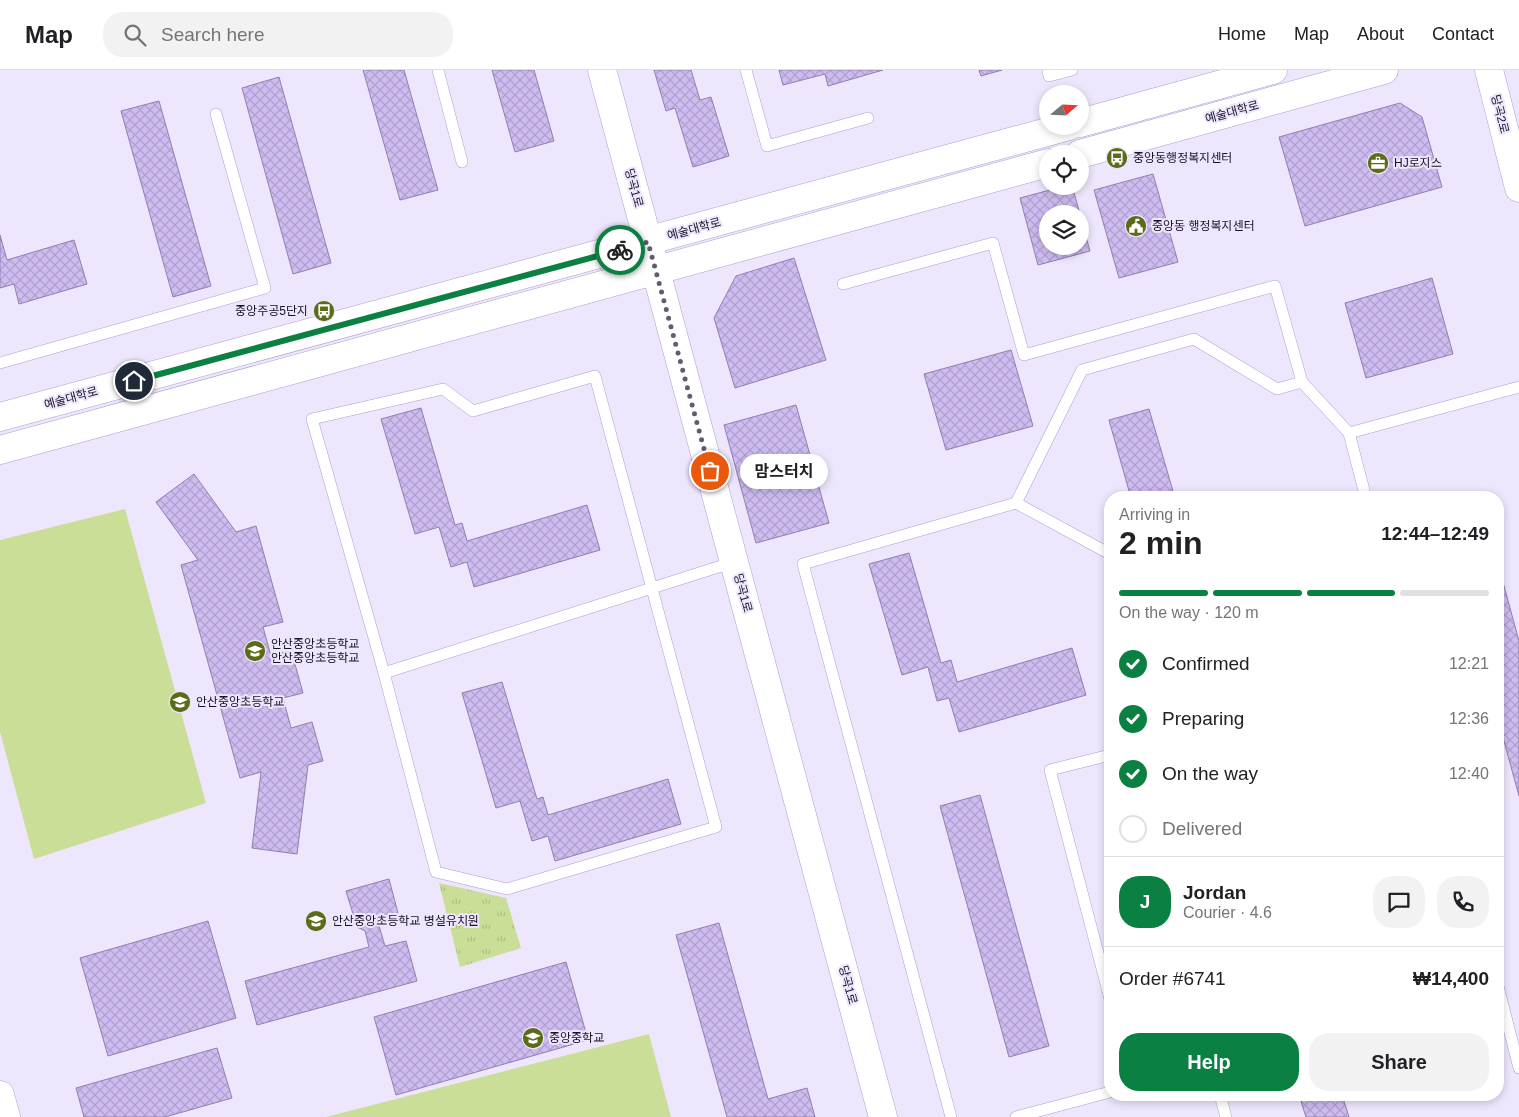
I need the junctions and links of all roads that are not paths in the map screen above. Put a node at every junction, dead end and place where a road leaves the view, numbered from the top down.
1 (438, 70) edge
2 (602, 70) edge
3 (746, 70) edge
4 (1048, 70) edge
5 (1072, 70) edge
6 (1273, 70) edge
7 (1384, 70) edge
8 (1489, 70) edge
9 (216, 114) dead end
10 (868, 118) dead end
11 (1089, 121) edge
12 (1039, 134) edge
13 (1089, 152) edge
14 (462, 162) dead end
15 (1039, 165) edge
16 (1519, 188) edge
17 (648, 242) junction
18 (656, 271) junction
19 (843, 284) dead end
20 (0, 363) edge
21 (1302, 382) junction
22 (1519, 387) edge
23 (0, 417) edge
24 (1349, 433) junction
25 (0, 450) edge
26 (1364, 491) edge
27 (1016, 503) junction
28 (1104, 551) edge
29 (734, 562) junction
30 (652, 588) junction
31 (384, 673) junction
32 (1104, 756) edge
33 (1104, 976) edge
34 (1504, 1009) edge
35 (1519, 1068) edge
36 (1104, 1094) edge
37 (0, 1095) edge
38 (1222, 1101) edge
39 (6, 1117) edge
40 (883, 1117) edge
41 (950, 1117) edge
42 (1016, 1117) edge
43 (1226, 1117) edge

1 - 14 lane
2 - 17 street, 당곡1로
3 - 10 lane
4 - 5 lane
6 - 11 street
7 - 13 street, 예술대학로
8 - 16 street, 당곡2로
9 - 20 lane
12 - 17 street, 예술대학로
15 - 18 street
17 - 18 street, 당곡1로
17 - 23 street, 예술대학로
18 - 25 street
18 - 29 street, 당곡1로
19 - 21 lane
21 - 24 lane
21 - 27 lane
22 - 24 lane
24 - 26 lane
27 - 28 lane
27 - 41 lane
29 - 30 lane
29 - 40 street, 당곡1로
30 - 31 lane
30 - 31 lane
30 - 31 lane
32 - 33 lane
34 - 35 lane
36 - 42 lane
37 - 39 street
38 - 43 lane

